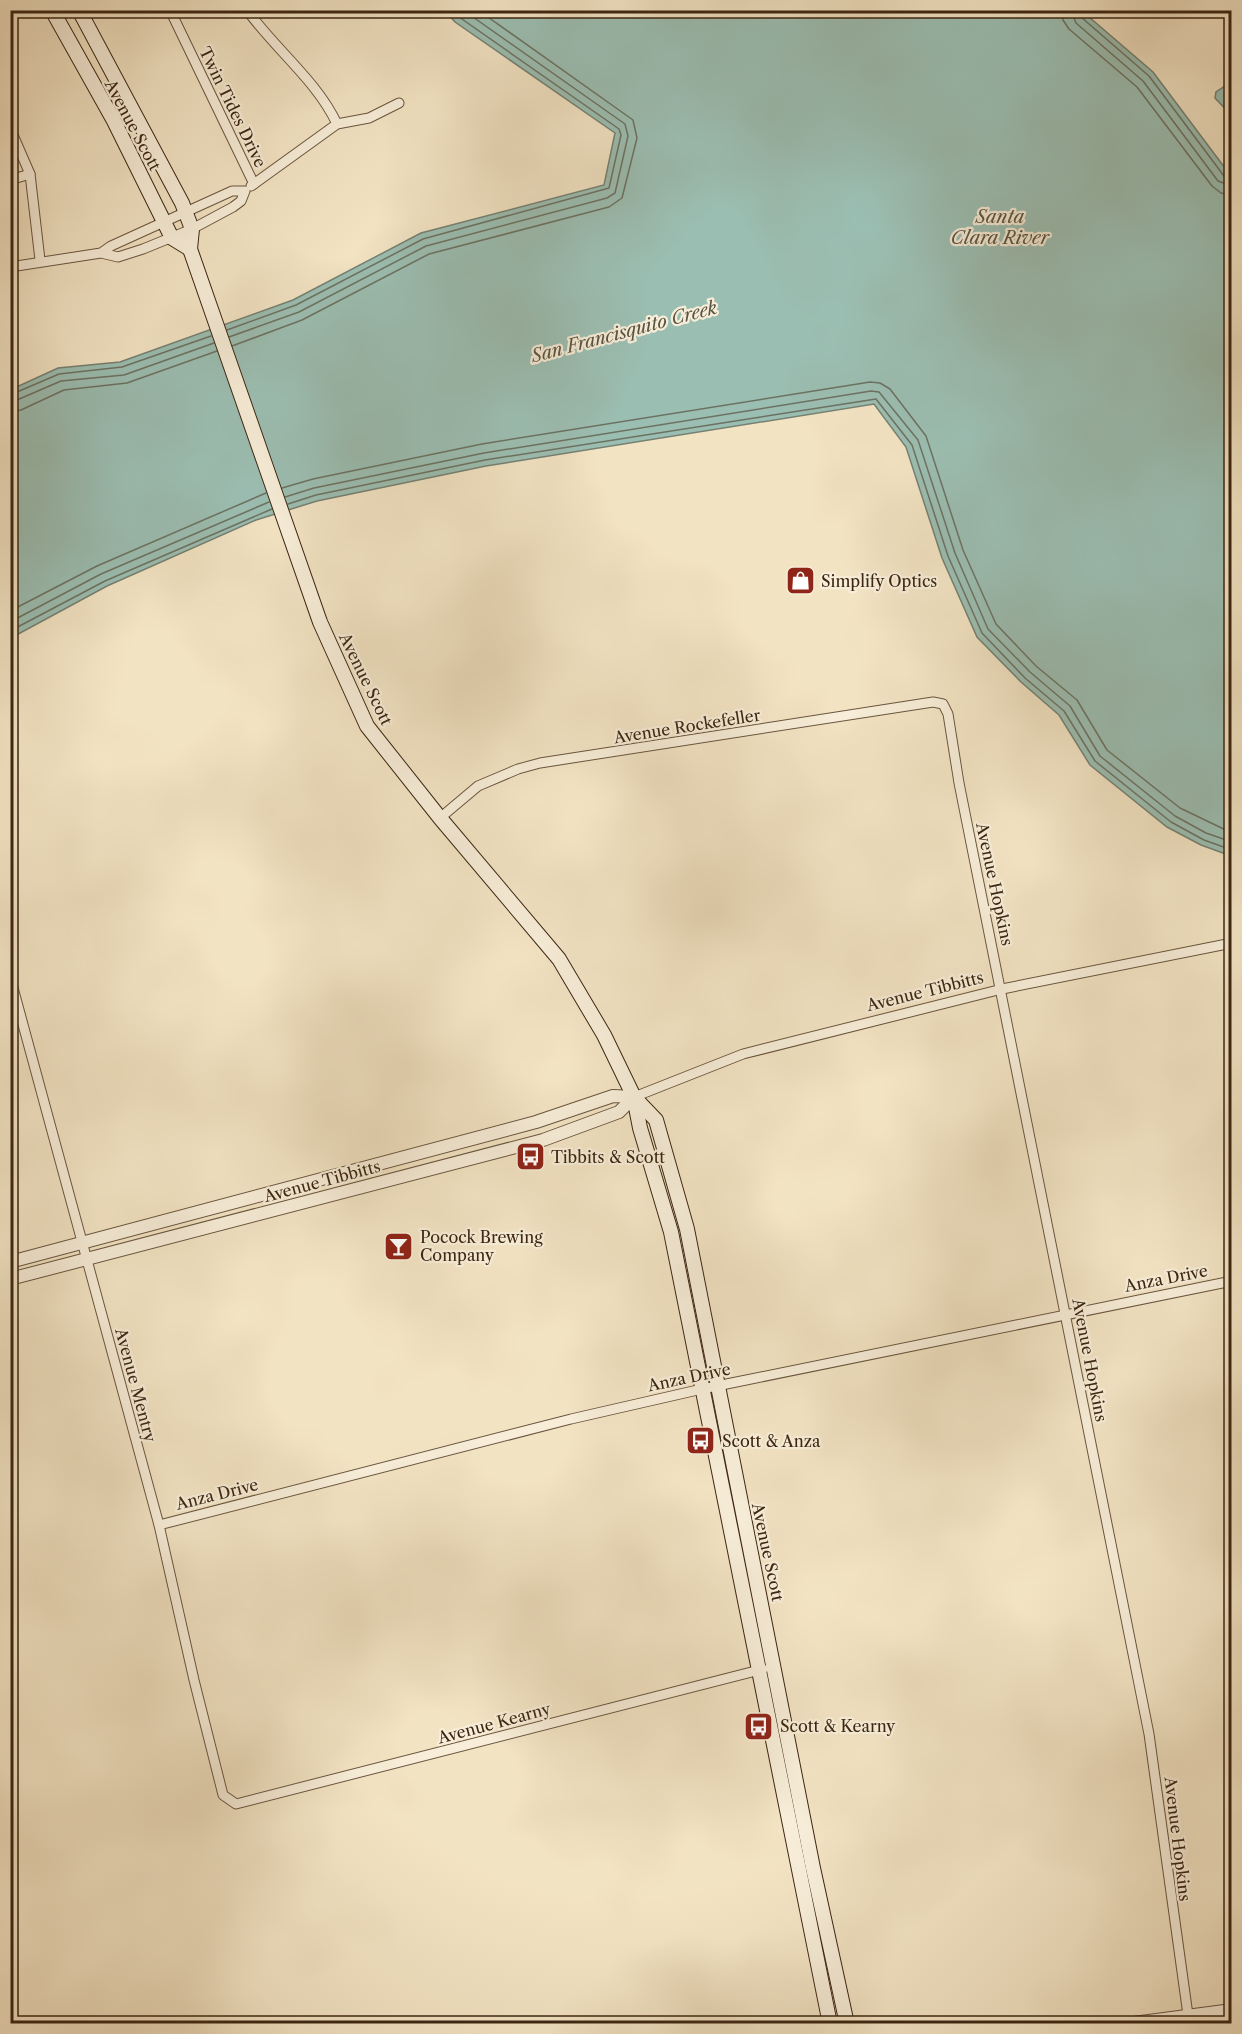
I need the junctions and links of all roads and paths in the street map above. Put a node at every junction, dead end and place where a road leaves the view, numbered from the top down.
1 (52, 10) edge
2 (80, 10) edge
3 (170, 10) edge
4 (247, 10) edge
5 (399, 103) dead end
6 (337, 124) junction
7 (10, 128) edge
8 (30, 174) junction
9 (10, 180) edge
10 (254, 184) junction
11 (245, 191) junction
12 (186, 213) junction
13 (165, 223) junction
14 (192, 229) junction
15 (171, 238) junction
16 (190, 249) junction
17 (101, 253) junction
18 (40, 260) junction
19 (10, 267) edge
20 (948, 714) joint
21 (440, 818) junction
22 (1232, 943) edge
23 (12, 984) edge
24 (1002, 989) junction
25 (634, 1097) junction
26 (82, 1244) junction
27 (86, 1260) junction
28 (10, 1262) edge
29 (10, 1280) edge
30 (1232, 1281) edge
31 (1066, 1314) junction
32 (718, 1385) junction
33 (702, 1389) junction
34 (159, 1525) junction
35 (775, 1666) junction
36 (760, 1670) junction
37 (223, 1795) joint
38 (1232, 2010) edge
39 (1188, 2015) junction
40 (830, 2024) edge
41 (847, 2024) edge
42 (1126, 2024) edge

1 - 13 main road, Avenue Scott
2 - 12 main road, Avenue Scott
3 - 10 street, Twin Tides Drive
4 - 6 street
5 - 6 street
6 - 10 street
7 - 8 street
8 - 9 street
8 - 18 street
10 - 11 street
11 - 12 street
11 - 14 street
12 - 13 street
12 - 14 main road, Avenue Scott
13 - 15 main road, Avenue Scott
13 - 17 street
14 - 15 street
14 - 16 main road, Avenue Scott
15 - 16 main road
15 - 17 street
16 - 21 main road, Avenue Scott
17 - 18 street
18 - 19 street
20 - 21 street, Avenue Rockefeller
20 - 24 street, Avenue Hopkins
21 - 25 main road, Avenue Scott
22 - 24 street, Avenue Tibbitts
23 - 26 street, Avenue Mentry
24 - 25 street, Avenue Tibbitts
24 - 31 street, Avenue Hopkins
25 - 26 street, Avenue Tibbitts
25 - 27 street, Avenue Tibbitts
25 - 32 main road, Avenue Scott
25 - 33 main road, Avenue Scott
26 - 27 street, Avenue Mentry
26 - 28 street, Avenue Tibbitts
27 - 29 street, Avenue Tibbitts
27 - 34 street, Avenue Mentry
30 - 31 street, Anza Drive
31 - 32 street, Anza Drive
31 - 39 street, Avenue Hopkins
32 - 33 street, Anza Drive
32 - 35 main road, Avenue Scott
33 - 34 street, Anza Drive
33 - 36 main road, Avenue Scott
34 - 37 street, Avenue Mentry
35 - 36 street, Avenue Kearny
35 - 41 main road, Avenue Scott
36 - 37 street, Avenue Kearny
36 - 40 main road, Avenue Scott
38 - 39 street
39 - 42 street

